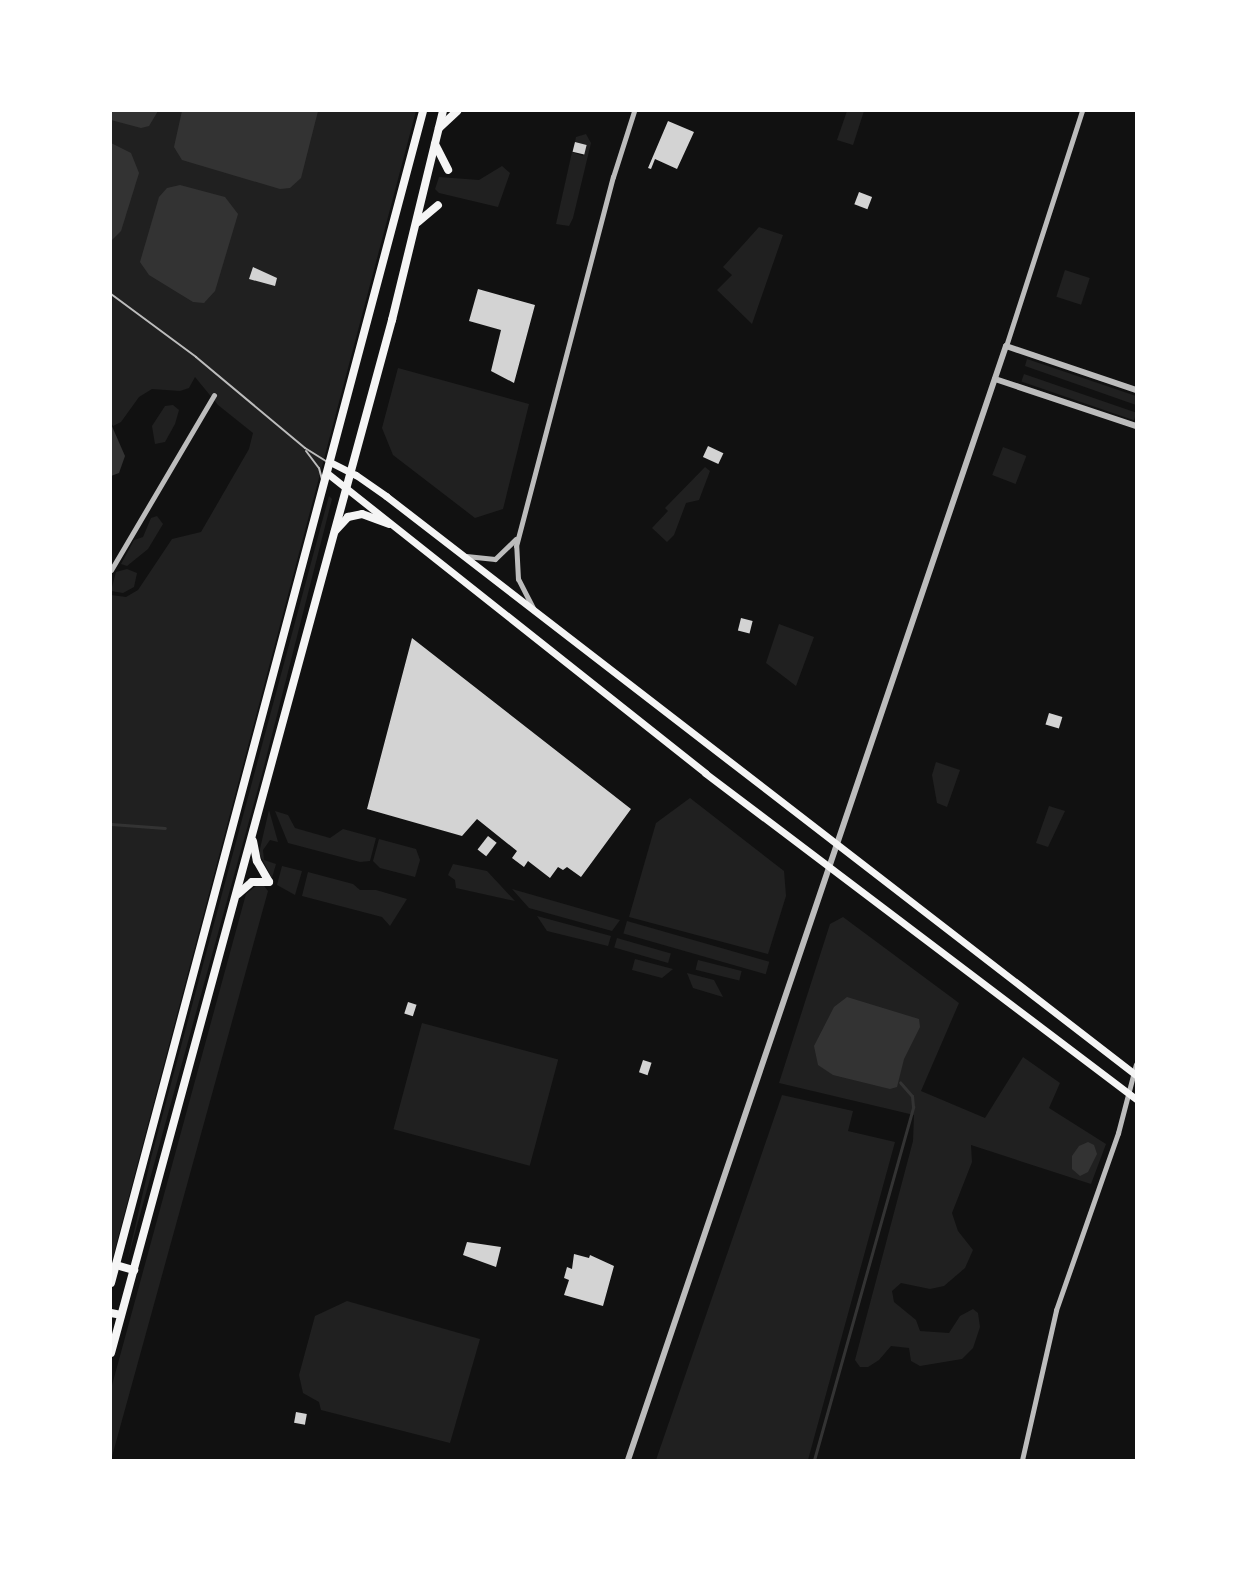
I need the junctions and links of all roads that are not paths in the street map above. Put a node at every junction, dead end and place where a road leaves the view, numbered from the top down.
1 (423, 111) edge
2 (443, 111) edge
3 (457, 111) edge
4 (634, 111) edge
5 (1082, 111) edge
6 (439, 128) junction
7 (435, 142) junction
8 (448, 170) dead end
9 (438, 204) dead end
10 (414, 228) junction
11 (111, 294) edge
12 (1006, 346) junction
13 (995, 379) junction
14 (1136, 390) edge
15 (214, 395) dead end
16 (1136, 426) edge
17 (304, 448) junction
18 (330, 462) junction
19 (350, 471) junction
20 (327, 473) junction
21 (322, 490) junction
22 (345, 490) junction
23 (389, 524) junction
24 (333, 534) junction
25 (519, 535) junction
26 (460, 554) junction
27 (111, 570) edge
28 (538, 614) junction
29 (252, 835) junction
30 (837, 844) junction
31 (829, 867) junction
32 (236, 897) junction
33 (1136, 1064) edge
34 (1135, 1074) edge
35 (1128, 1093) junction
36 (1136, 1099) edge
37 (116, 1265) junction
38 (134, 1270) junction
39 (111, 1283) edge
40 (111, 1313) edge
41 (121, 1316) junction
42 (111, 1353) edge
43 (628, 1460) edge
44 (1022, 1460) edge

1 - 18 highway
2 - 6 highway
3 - 6 highway
4 - 25 street
5 - 12 street
6 - 7 highway
7 - 8 highway
7 - 10 highway
9 - 10 highway
10 - 19 highway
11 - 17 lane
12 - 13 street
12 - 14 street
13 - 16 street
13 - 30 street
15 - 27 street
17 - 18 lane
17 - 21 lane
18 - 19 main road
18 - 20 highway
19 - 22 highway
19 - 26 main road
20 - 21 highway
20 - 22 main road
21 - 37 highway
22 - 23 main road
22 - 24 highway
23 - 24 highway
23 - 31 main road
24 - 29 highway
25 - 26 street
25 - 28 street
26 - 28 main road
28 - 30 main road
29 - 32 highway
29 - 32 highway
30 - 31 street
30 - 34 main road
31 - 35 main road
31 - 43 street
32 - 38 highway
33 - 34 street
34 - 35 street
35 - 36 main road
35 - 44 street
37 - 38 highway
37 - 39 highway
38 - 41 highway
40 - 41 highway
41 - 42 highway

